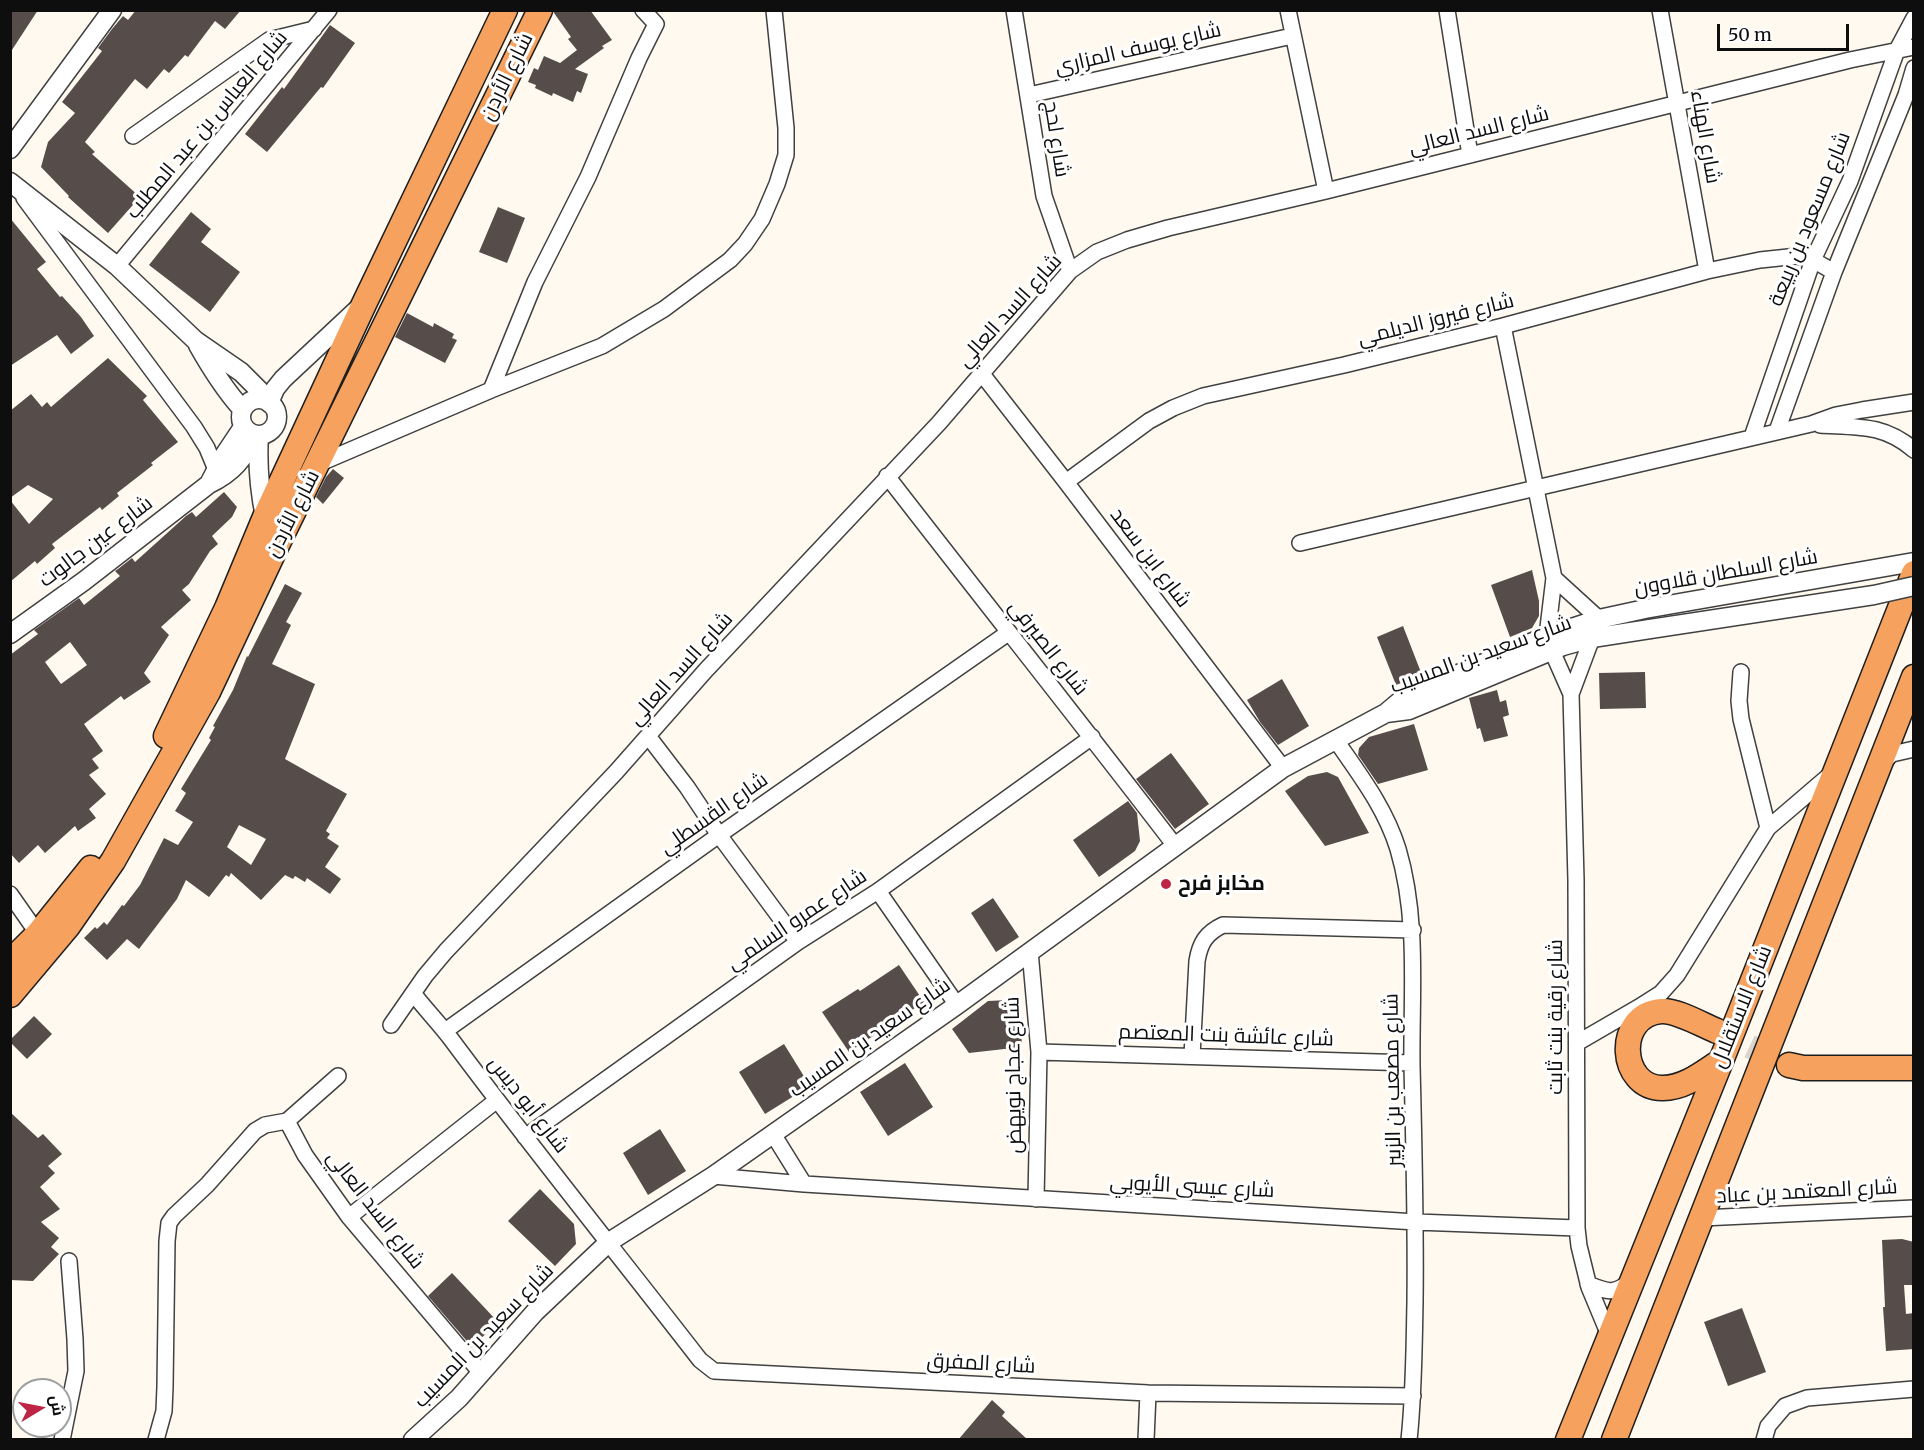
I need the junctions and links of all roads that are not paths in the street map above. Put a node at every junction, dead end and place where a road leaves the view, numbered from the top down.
1 (112, 10) edge
2 (329, 10) edge
3 (505, 10) edge
4 (540, 10) edge
5 (643, 10) edge
6 (774, 10) edge
7 (1014, 10) edge
8 (1288, 10) edge
9 (1660, 10) edge
10 (1452, 11) edge
11 (1914, 18) edge
12 (314, 29) junction
13 (1292, 36) junction
14 (1914, 47) edge
15 (1897, 50) junction
16 (1914, 68) edge
17 (1029, 95) junction
18 (1678, 103) junction
19 (134, 136) dead end
20 (10, 149) edge
21 (1470, 155) junction
22 (13, 184) edge
23 (1326, 191) junction
24 (1813, 260) junction
25 (117, 267) junction
26 (1070, 271) junction
27 (1707, 271) junction
28 (1834, 272) junction
29 (364, 304) junction
30 (1503, 326) junction
31 (196, 341) junction
32 (982, 374) junction
33 (491, 390) junction
34 (267, 401) junction
35 (1914, 402) edge
36 (1811, 424) junction
37 (250, 426) junction
38 (1777, 431) junction
39 (1752, 437) junction
40 (1914, 450) edge
41 (318, 464) junction
42 (887, 476) junction
43 (215, 477) junction
44 (1066, 482) junction
45 (1535, 487) junction
46 (265, 517) junction
47 (1300, 543) dead end
48 (1914, 562) edge
49 (1914, 573) edge
50 (1554, 578) junction
51 (1914, 586) edge
52 (1599, 619) junction
53 (1008, 633) junction
54 (10, 634) edge
55 (1592, 638) junction
56 (1550, 644) junction
57 (1742, 672) dead end
58 (1914, 677) edge
59 (1571, 694) junction
60 (648, 736) junction
61 (1092, 737) junction
62 (1335, 739) junction
63 (1914, 749) edge
64 (1879, 765) junction
65 (1282, 768) junction
66 (1811, 804) junction
67 (1768, 828) junction
68 (719, 835) junction
69 (1176, 847) junction
70 (878, 891) junction
71 (10, 894) edge
72 (1413, 930) junction
73 (38, 934) junction
74 (798, 942) junction
75 (1030, 951) junction
76 (10, 962) edge
77 (413, 993) junction
78 (10, 995) edge
79 (957, 1005) junction
80 (391, 1025) dead end
81 (445, 1031) junction
82 (1717, 1031) tunnel mouth
83 (1577, 1043) junction
84 (1039, 1052) junction
85 (1192, 1056) junction
86 (1721, 1061) junction
87 (1412, 1063) junction
88 (1789, 1065) tunnel mouth
89 (1914, 1068) edge
90 (338, 1076) dead end
91 (496, 1100) junction
92 (287, 1121) junction
93 (773, 1134) junction
94 (525, 1137) junction
95 (713, 1176) junction
96 (804, 1184) junction
97 (1036, 1199) junction
98 (1914, 1208) edge
99 (349, 1217) junction
100 (1702, 1218) junction
101 (1416, 1222) junction
102 (1577, 1228) junction
103 (609, 1242) junction
104 (69, 1261) dead end
105 (1631, 1281) junction
106 (1588, 1284) junction
107 (1609, 1335) junction
108 (481, 1373) junction
109 (1914, 1389) edge
110 (1148, 1393) junction
111 (1413, 1396) junction
112 (62, 1440) edge
113 (156, 1440) edge
114 (413, 1440) edge
115 (1146, 1440) edge
116 (1408, 1440) edge
117 (1568, 1440) edge
118 (1614, 1440) edge
119 (1764, 1440) edge

1 - 20 street
2 - 12 street, شارع العباس بن عبد المطلب
3 - 29 highway, شارع الأردن
4 - 41 highway, شارع الأردن
5 - 33 street
6 - 33 street
7 - 17 street, شارع لحج
8 - 13 street
9 - 18 street, شارع الهناء
10 - 21 street
11 - 15 street, شارع مسعود بن ربيعة
12 - 19 street
12 - 25 street, شارع العباس بن عبد المطلب
13 - 17 street, شارع يوسف المزاري
13 - 23 street
14 - 15 street, شارع السد العالي
15 - 18 street, شارع السد العالي
15 - 24 street, شارع مسعود بن ربيعة
16 - 28 street, شارع مسعود بن ربيعة
17 - 26 street, شارع لحج
18 - 21 street, شارع السد العالي
18 - 27 street, شارع الهناء
21 - 23 street, شارع السد العالي
22 - 25 street
22 - 43 street
23 - 26 street, شارع السد العالي
24 - 27 street, شارع فيروز الديلمي
24 - 28 street, شارع فيروز الديلمي
24 - 39 street, شارع مسعود بن ربيعة
25 - 31 street
26 - 32 street, شارع السد العالي
27 - 30 street, شارع فيروز الديلمي
28 - 38 street, شارع مسعود بن ربيعة
29 - 34 street
29 - 46 highway, شارع الأردن
30 - 44 street, شارع فيروز الديلمي
30 - 45 street
31 - 34 street
31 - 37 street
32 - 42 street, شارع السد العالي
32 - 44 street, شارع ابن سعد
33 - 41 street
34 - 37 street
34 - 37 street, شارع عين جالوت
35 - 36 street
36 - 38 street
36 - 40 street
37 - 43 street, شارع عين جالوت
37 - 46 street
38 - 39 street
39 - 45 street
41 - 78 highway, شارع الأردن
42 - 53 street, شارع الصيرفي
42 - 60 street, شارع السد العالي
43 - 54 street, شارع عين جالوت
44 - 65 street, شارع ابن سعد
45 - 47 street
45 - 50 street
46 - 73 highway, شارع الأردن
48 - 52 street, شارع السلطان قلاوون
49 - 66 highway, شارع الاستقلال
50 - 52 street
50 - 56 street
51 - 55 street, شارع السلطان قلاوون, bridge
52 - 56 street, شارع السلطان قلاوون
53 - 61 street, شارع الصيرفي
53 - 68 street, شارع القسطلي
55 - 56 street, شارع سعيد بن المسيب
55 - 59 street, شارع رقية بنت ثابت
56 - 59 street, شارع رقية بنت ثابت
56 - 62 street, شارع سعيد بن المسيب
57 - 67 street
58 - 64 highway, شارع الاستقلال
59 - 83 street, شارع رقية بنت ثابت
60 - 68 street
60 - 77 street, شارع السد العالي
61 - 69 street, شارع الصيرفي
61 - 70 street, شارع عمرو السلمي
62 - 65 street, شارع سعيد بن المسيب
62 - 72 street, شارع مصعب بن الزبير
63 - 64 street
64 - 100 highway, شارع الاستقلال
65 - 69 street, شارع سعيد بن المسيب
66 - 67 street
66 - 86 highway, شارع الاستقلال
67 - 83 street
68 - 74 street
68 - 81 street, شارع القسطلي
69 - 75 street, شارع سعيد بن المسيب
70 - 74 street, شارع عمرو السلمي
70 - 79 street
71 - 73 street
72 - 85 street
72 - 87 street, شارع مصعب بن الزبير
73 - 76 highway, شارع الأردن
74 - 94 street, شارع عمرو السلمي
75 - 79 street, شارع سعيد بن المسيب
75 - 84 street, شارع عجاج نويهض
77 - 80 street, شارع السد العالي
77 - 81 street, شارع أبو ديس
79 - 93 street, شارع سعيد بن المسيب
81 - 91 street, شارع أبو ديس
82 - 86 highway
83 - 102 street, شارع رقية بنت ثابت
84 - 85 street, شارع عائشة بنت المعتصم
84 - 97 street, شارع عجاج نويهض
85 - 87 street, شارع عائشة بنت المعتصم
86 - 105 highway, شارع الاستقلال
87 - 101 street, شارع مصعب بن الزبير
88 - 89 highway
90 - 92 street
91 - 94 street, شارع أبو ديس
91 - 99 street
92 - 99 street, شارع السد العالي
92 - 113 street
93 - 95 street, شارع سعيد بن المسيب
93 - 96 street
94 - 103 street, شارع أبو ديس
95 - 96 street, شارع عيسى الأيوبي
95 - 103 street, شارع سعيد بن المسيب
96 - 97 street, شارع عيسى الأيوبي
97 - 101 street, شارع عيسى الأيوبي
98 - 100 street, شارع المعتمد بن عباد
99 - 108 street, شارع السد العالي
100 - 118 highway, شارع الاستقلال
101 - 102 street, شارع عيسى الأيوبي
101 - 111 street, شارع مصعب بن الزبير
102 - 106 street, شارع رقية بنت ثابت
103 - 108 street, شارع سعيد بن المسيب
103 - 110 street, شارع المفرق
104 - 112 street
105 - 106 street
105 - 107 highway, شارع الاستقلال
106 - 107 street, شارع رقية بنت ثابت
107 - 117 highway, شارع الاستقلال
108 - 114 street, شارع سعيد بن المسيب
109 - 119 street
110 - 111 street, شارع المفرق
110 - 115 street
111 - 116 street, شارع مصعب بن الزبير

